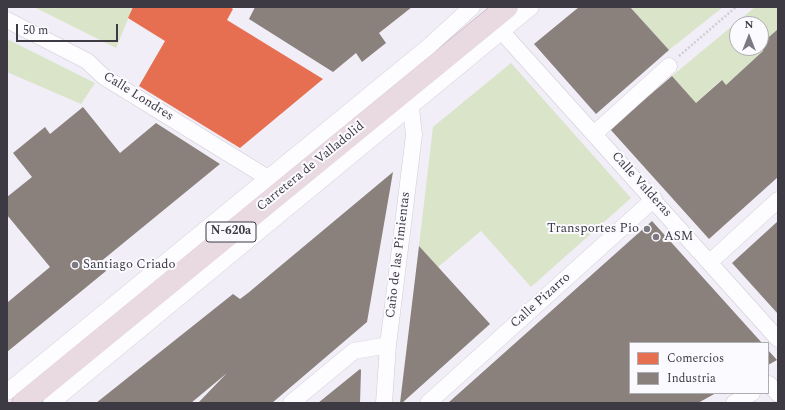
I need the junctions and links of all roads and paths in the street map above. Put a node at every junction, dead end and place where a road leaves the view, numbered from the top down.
1 (472, 7) edge
2 (507, 7) edge
3 (531, 7) edge
4 (736, 7) edge
5 (7, 20) edge
6 (502, 32) junction
7 (669, 66) joint
8 (411, 108) junction
9 (594, 134) junction
10 (268, 178) junction
11 (654, 199) junction
12 (778, 200) edge
13 (710, 262) junction
14 (778, 339) edge
15 (388, 345) junction
16 (7, 392) edge
17 (750, 394) edge
18 (22, 403) edge
19 (50, 403) edge
20 (291, 403) edge
21 (384, 403) edge
22 (428, 403) edge
23 (734, 403) edge

1 - 10 street, Carretera de Valladolid
2 - 18 highway, Carretera de Valladolid / N-620a
3 - 6 street, Carretera de Valladolid
4 - 7 path
5 - 10 street, Calle Londres
6 - 8 street, Carretera de Valladolid
6 - 9 street, Calle Valderas
7 - 9 street
8 - 15 street, Caño de las Pimientas
8 - 19 street, Carretera de Valladolid
9 - 11 street, Calle Valderas
10 - 16 street, Carretera de Valladolid
11 - 13 street, Calle Valderas
11 - 22 street, Calle Pizarro
12 - 13 street
13 - 14 street, Calle Valderas
15 - 20 street
15 - 21 street, Caño de las Pimientas
17 - 23 street

